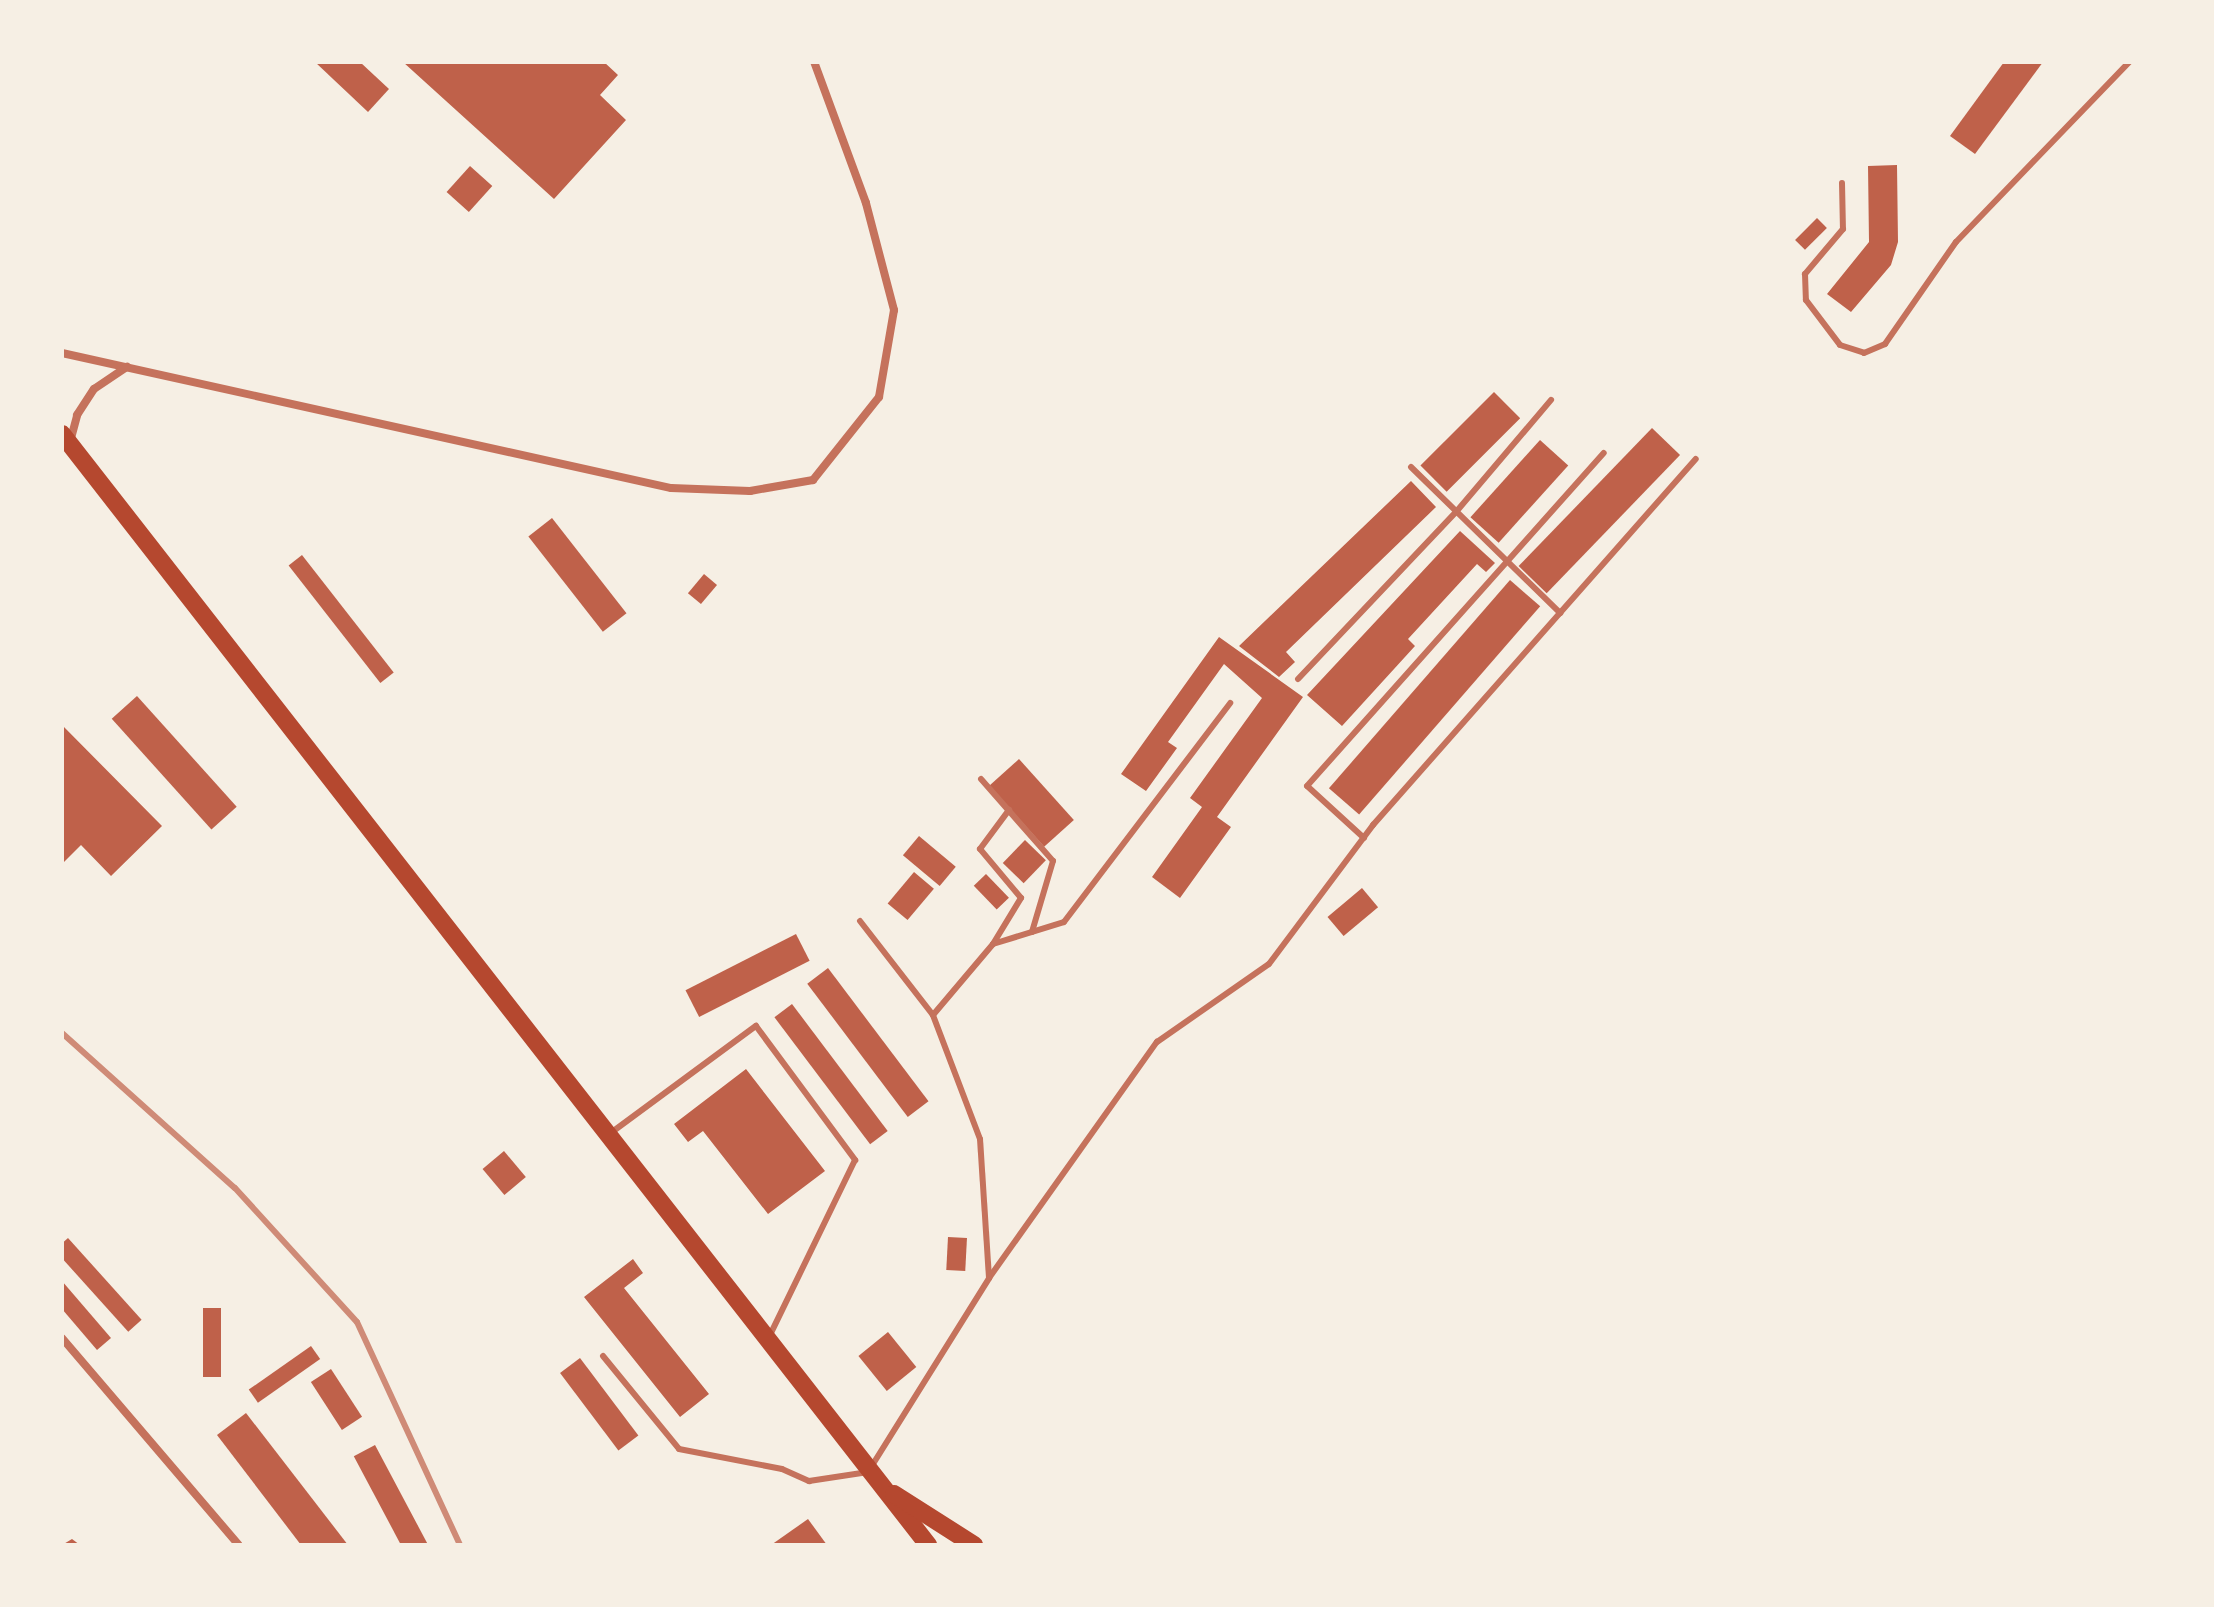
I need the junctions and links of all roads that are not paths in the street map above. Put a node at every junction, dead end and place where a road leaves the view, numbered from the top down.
1 (814, 62) edge
2 (2129, 62) edge
3 (1842, 183) dead end
4 (62, 353) edge
5 (127, 367) junction
6 (1551, 400) dead end
7 (66, 439) edge
8 (1604, 453) dead end
9 (1696, 459) dead end
10 (1411, 467) dead end
11 (1456, 512) junction
12 (1509, 565) junction
13 (1560, 613) junction
14 (1298, 679) dead end
15 (1230, 703) dead end
16 (981, 779) dead end
17 (1009, 810) junction
18 (1364, 838) junction
19 (860, 921) dead end
20 (1032, 932) junction
21 (993, 944) junction
22 (933, 1015) junction
23 (606, 1136) junction
24 (989, 1278) junction
25 (62, 1338) edge
26 (766, 1342) junction
27 (603, 1356) dead end
28 (868, 1472) junction
29 (881, 1486) junction
30 (239, 1545) edge
31 (928, 1545) edge
32 (974, 1545) edge

1 - 5 street
2 - 3 lane
4 - 5 street
5 - 7 street
6 - 11 lane
7 - 23 highway
8 - 12 lane
9 - 13 lane
10 - 11 lane
11 - 12 lane
11 - 14 lane
12 - 13 lane
12 - 18 lane
13 - 18 lane
15 - 20 lane
16 - 17 lane
17 - 20 lane
17 - 21 lane
18 - 24 lane
19 - 22 lane
20 - 21 lane
21 - 22 lane
22 - 24 lane
23 - 26 highway
23 - 26 lane
24 - 28 lane
25 - 30 street
26 - 28 highway
27 - 28 lane
28 - 29 highway
29 - 31 highway
29 - 32 highway

